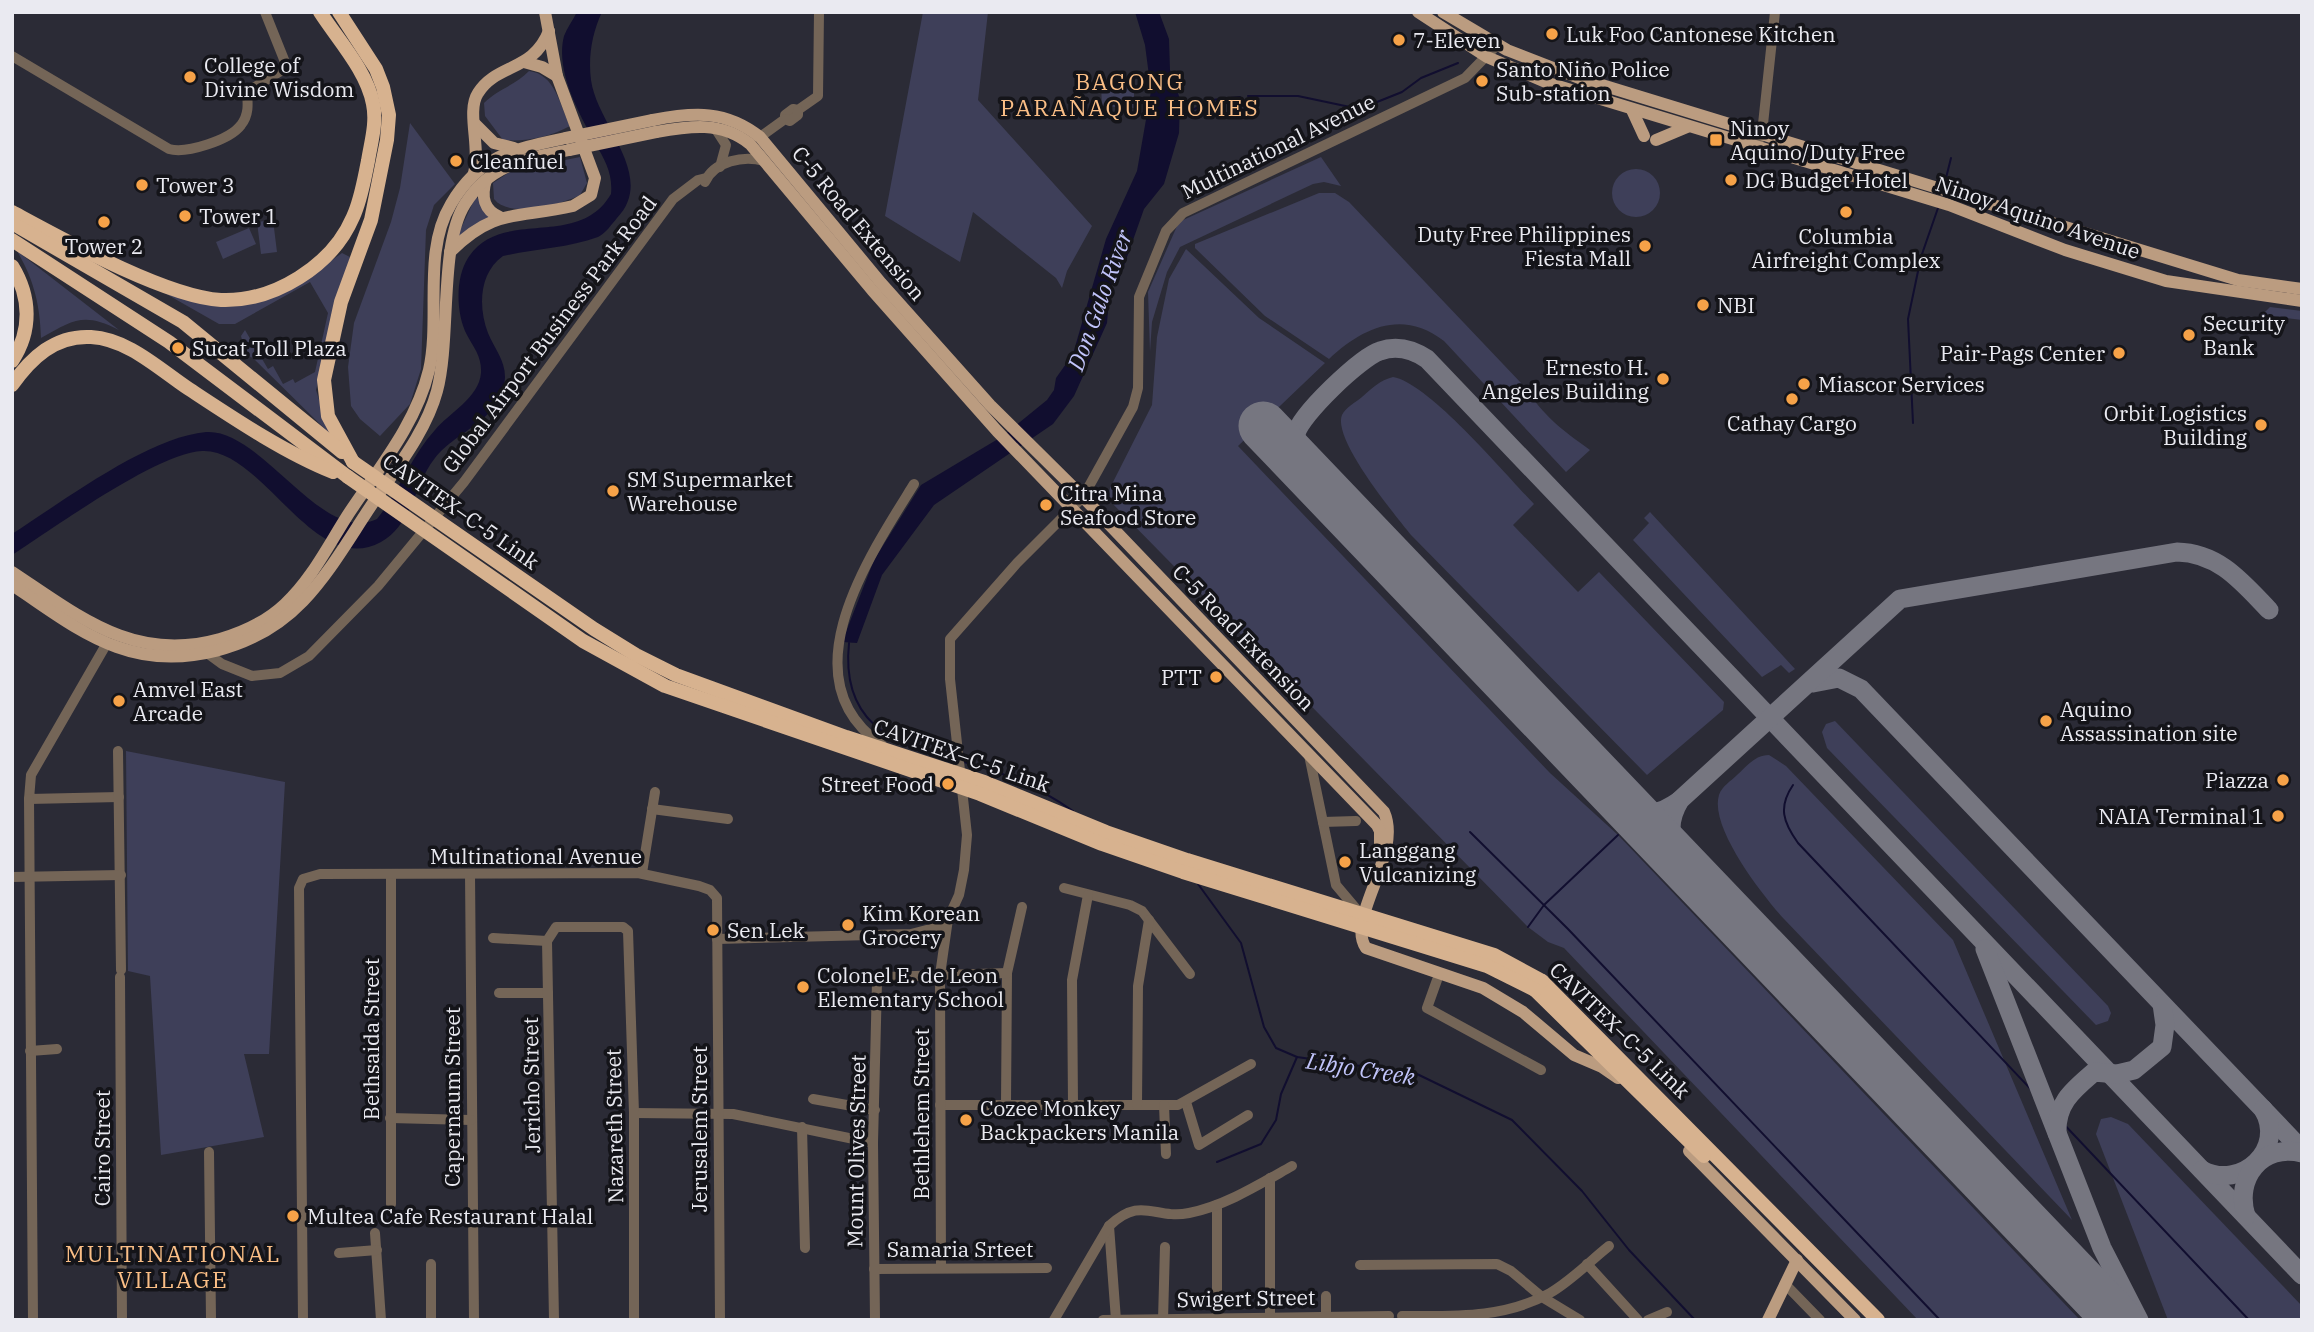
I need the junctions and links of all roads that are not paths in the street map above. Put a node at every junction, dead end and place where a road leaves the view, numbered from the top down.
1 (265, 12) edge
2 (320, 12) edge
3 (339, 12) edge
4 (535, 12) edge
5 (544, 12) edge
6 (820, 12) edge
7 (1418, 12) edge
8 (1443, 12) edge
9 (1776, 12) edge
10 (549, 30) junction
11 (1493, 43) junction
12 (1484, 55) junction
13 (12, 56) edge
14 (524, 62) junction
15 (557, 76) junction
16 (1632, 110) junction
17 (474, 123) junction
18 (655, 126) junction
19 (1689, 127) junction
20 (715, 128) junction
21 (760, 137) junction
22 (1759, 141) junction
23 (567, 144) junction
24 (522, 148) junction
25 (766, 161) junction
26 (720, 167) junction
27 (474, 173) junction
28 (488, 177) junction
29 (1950, 199) junction
30 (12, 212) edge
31 (500, 217) junction
32 (12, 223) edge
33 (12, 240) edge
34 (2133, 250) junction
35 (450, 252) junction
36 (12, 266) edge
37 (2127, 269) junction
38 (876, 286) junction
39 (2302, 289) edge
40 (2302, 301) edge
41 (12, 361) edge
42 (12, 384) edge
43 (1024, 450) junction
44 (353, 462) junction
45 (348, 477) junction
46 (914, 484) dead end
47 (1083, 497) junction
48 (1072, 506) junction
49 (12, 572) edge
50 (12, 585) edge
51 (107, 643) junction
52 (208, 653) junction
53 (118, 751) dead end
54 (1309, 753) junction
55 (962, 777) junction
56 (655, 792) dead end
57 (119, 797) junction
58 (29, 799) junction
59 (652, 809) junction
60 (728, 819) dead end
61 (1356, 821) dead end
62 (1324, 822) junction
63 (642, 873) junction
64 (391, 874) junction
65 (470, 874) junction
66 (121, 875) junction
67 (12, 877) edge
68 (28, 877) junction
69 (1064, 888) dead end
70 (1088, 895) junction
71 (1022, 907) dead end
72 (1358, 911) junction
73 (948, 919) junction
74 (1149, 920) junction
75 (493, 938) dead end
76 (718, 939) junction
77 (547, 941) junction
78 (1007, 972) junction
79 (1190, 974) dead end
80 (940, 975) junction
81 (1437, 980) junction
82 (1538, 986) junction
83 (499, 993) dead end
84 (548, 993) junction
85 (57, 1049) dead end
86 (30, 1051) junction
87 (1251, 1065) dead end
88 (1541, 1070) dead end
89 (1618, 1078) junction
90 (813, 1099) dead end
91 (1186, 1102) junction
92 (1006, 1104) junction
93 (1073, 1104) junction
94 (940, 1105) junction
95 (1137, 1105) junction
96 (1164, 1105) junction
97 (874, 1110) junction
98 (634, 1113) junction
99 (717, 1113) junction
100 (1248, 1115) dead end
101 (390, 1118) junction
102 (471, 1120) junction
103 (802, 1127) junction
104 (873, 1143) junction
105 (209, 1152) dead end
106 (1166, 1154) dead end
107 (1292, 1166) dead end
108 (1270, 1178) junction
109 (391, 1204) dead end
110 (1217, 1205) junction
111 (1109, 1226) junction
112 (376, 1233) dead end
113 (1609, 1246) dead end
114 (1165, 1247) dead end
115 (805, 1248) dead end
116 (377, 1250) junction
117 (339, 1253) dead end
118 (1797, 1259) junction
119 (431, 1264) dead end
120 (1587, 1264) junction
121 (1360, 1265) dead end
122 (941, 1268) junction
123 (1047, 1268) dead end
124 (874, 1269) junction
125 (1785, 1284) junction
126 (1326, 1296) dead end
127 (1542, 1297) junction
128 (1667, 1312) dead end
129 (1402, 1316) dead end
130 (1384, 1317) edge
131 (1326, 1318) edge
132 (1116, 1319) edge
133 (1163, 1319) edge
134 (1217, 1319) edge
135 (1270, 1319) edge
136 (33, 1320) edge
137 (122, 1320) edge
138 (211, 1320) edge
139 (303, 1320) edge
140 (381, 1320) edge
141 (431, 1320) edge
142 (474, 1320) edge
143 (554, 1320) edge
144 (634, 1320) edge
145 (720, 1320) edge
146 (875, 1320) edge
147 (1054, 1320) edge
148 (1103, 1320) edge
149 (1580, 1320) edge
150 (1637, 1320) edge
151 (1648, 1320) edge
152 (1768, 1320) edge
153 (1820, 1320) edge
154 (1855, 1320) edge
155 (1867, 1320) edge
156 (1878, 1320) edge

1 - 13 street
2 - 30 highway
3 - 44 highway
4 - 10 main road
5 - 10 main road
6 - 21 street
7 - 12 main road, Ninoy Aquino Avenue
8 - 11 main road, Ninoy Aquino Avenue
9 - 22 street
10 - 14 main road
10 - 15 main road
11 - 12 street, Multinational Avenue
11 - 22 main road, Ninoy Aquino Avenue
12 - 16 main road, Ninoy Aquino Avenue
12 - 47 street, Multinational Avenue
14 - 15 main road
14 - 17 main road
15 - 31 main road
16 - 19 main road, Ninoy Aquino Avenue
16 - 19 main road
17 - 24 main road
17 - 27 main road
18 - 20 main road, C-5 Road Extension
18 - 21 main road, C-5 Road Extension
18 - 23 main road, C-5 Road Extension, bridge
19 - 22 main road, Ninoy Aquino Avenue
20 - 25 main road, C-5 Road Extension
20 - 26 street
21 - 38 main road, C-5 Road Extension
22 - 29 main road, Ninoy Aquino Avenue
23 - 24 main road, C-5 Road Extension
23 - 28 main road, C-5 Road Extension
24 - 27 main road, C-5 Road Extension
25 - 26 street, Global Airport Business Park Road
25 - 38 main road, C-5 Road Extension
26 - 52 street, Global Airport Business Park Road
27 - 49 main road, C-5 Road Extension
28 - 31 main road
28 - 35 main road, C-5 Road Extension
29 - 34 main road, Ninoy Aquino Avenue
29 - 37 main road, Ninoy Aquino Avenue
31 - 35 main road
32 - 44 highway, CAVITEX–C-5 Link
33 - 45 highway, CAVITEX–C-5 Link
34 - 37 main road
34 - 39 main road, Ninoy Aquino Avenue
35 - 52 main road, C-5 Road Extension
36 - 41 highway
37 - 40 main road, Ninoy Aquino Avenue
38 - 43 main road, C-5 Road Extension
42 - 45 highway
43 - 47 main road, C-5 Road Extension
43 - 48 main road, C-5 Road Extension
44 - 82 highway, CAVITEX–C-5 Link, bridge
45 - 82 highway, CAVITEX–C-5 Link, bridge
46 - 55 street
47 - 48 street, Multinational Avenue
47 - 89 main road, C-5 Road Extension
48 - 54 main road, C-5 Road Extension
48 - 55 street, Multinational Avenue
50 - 51 main road, C-5 Road Extension
51 - 52 main road, C-5 Road Extension
51 - 58 street
53 - 57 street, Cairo Street
54 - 62 street
54 - 72 main road, C-5 Road Extension
55 - 73 street, Multinational Avenue
56 - 59 street
57 - 58 street
57 - 66 street, Cairo Street
58 - 68 street
59 - 60 street
59 - 63 street
61 - 62 street
62 - 72 street
63 - 65 street, Multinational Avenue
63 - 76 street, Multinational Avenue
64 - 65 street, Multinational Avenue
64 - 101 street, Bethsaida Street
64 - 139 street, Multinational Avenue
65 - 102 street, Capernaum Street
66 - 68 street
66 - 137 street, Cairo Street
67 - 68 street
68 - 86 street
69 - 70 street
70 - 74 street
70 - 93 street
71 - 78 street
72 - 81 main road, C-5 Road Extension
73 - 76 street
73 - 80 street, Bethlehem Street
74 - 79 street
74 - 95 street
75 - 77 street
76 - 99 street, Jerusalem Street
77 - 84 street, Jericho Street
77 - 98 street, Nazareth Street
78 - 80 street
78 - 92 street
80 - 94 street, Bethlehem Street
80 - 97 street, Mount Olives Street
81 - 88 street
81 - 89 main road, C-5 Road Extension
82 - 155 highway, CAVITEX–C-5 Link
82 - 156 highway, CAVITEX–C-5 Link
83 - 84 street
84 - 143 street, Jericho Street
85 - 86 street
86 - 136 street
87 - 91 street
89 - 118 main road, C-5 Road Extension
90 - 97 street
91 - 96 street
91 - 100 street
92 - 93 street
92 - 94 street
93 - 95 street
94 - 122 street, Bethlehem Street
95 - 96 street
96 - 106 street
97 - 104 street, Mount Olives Street
98 - 99 street
98 - 144 street, Nazareth Street
99 - 103 street
99 - 145 street, Jerusalem Street
101 - 102 street
101 - 109 street, Bethsaida Street
102 - 142 street, Capernaum Street
103 - 104 street
103 - 115 street
104 - 124 street, Mount Olives Street
105 - 138 street
107 - 108 street
108 - 110 street
108 - 135 street
110 - 111 street
110 - 134 street
111 - 132 street
111 - 147 street
112 - 116 street
113 - 120 street
114 - 133 street
116 - 117 street
116 - 140 street
118 - 125 main road
118 - 154 main road, C-5 Road Extension
119 - 141 street
120 - 127 street
120 - 150 street
121 - 127 street
122 - 123 street, Samaria Srteet
122 - 124 street, Samaria Srteet
124 - 146 street, Mount Olives Street
125 - 152 main road
125 - 153 street
126 - 131 street
127 - 129 street
127 - 149 street
128 - 151 street
130 - 131 street, Swigert Street
131 - 135 street, Swigert Street
132 - 133 street, Swigert Street
132 - 148 street, Swigert Street
133 - 134 street, Swigert Street
134 - 135 street, Swigert Street

